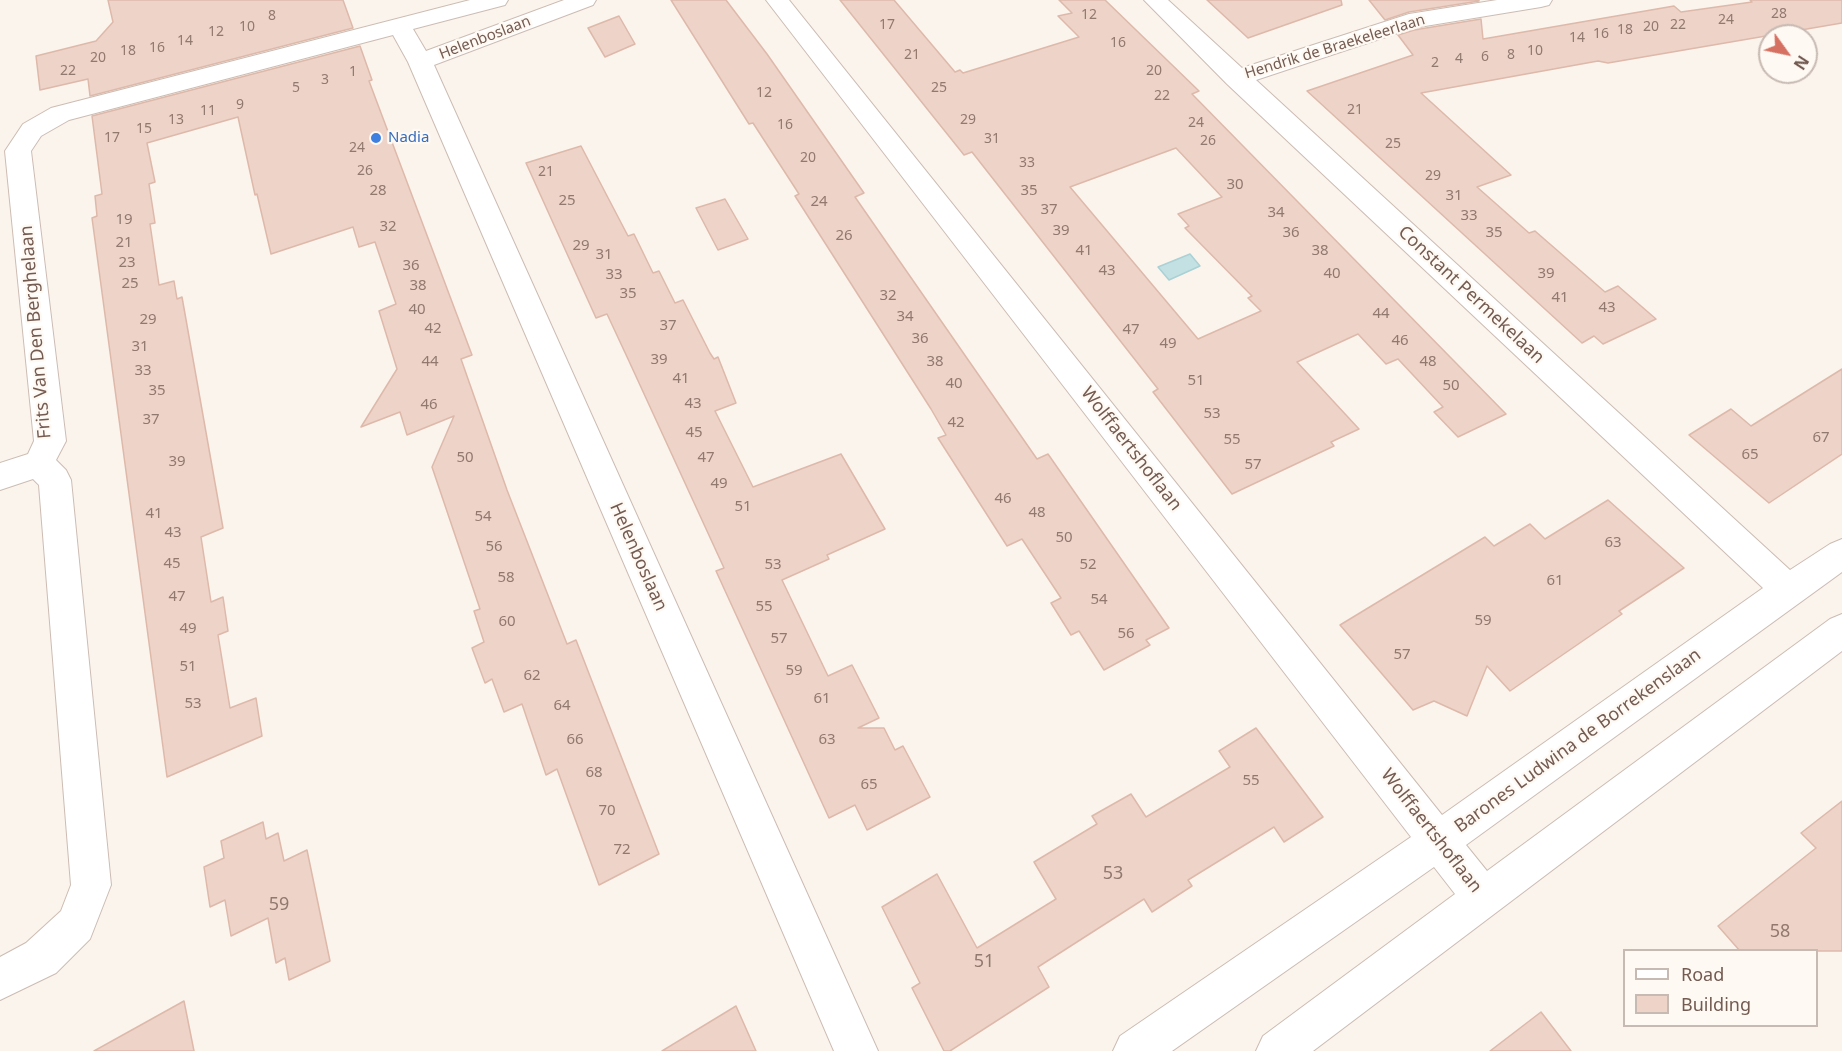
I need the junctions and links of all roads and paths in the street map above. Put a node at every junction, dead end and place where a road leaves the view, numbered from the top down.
1 (497, 0) edge
2 (585, 0) edge
3 (777, 0) edge
4 (1155, 0) edge
5 (1541, 0) edge
6 (400, 27) junction
7 (420, 62) junction
8 (1236, 78) junction
9 (39, 463) junction
10 (0, 477) edge
11 (1842, 554) edge
12 (1788, 590) junction
13 (1842, 630) edge
14 (1440, 840) junction
15 (1484, 899) junction
16 (0, 979) edge
17 (856, 1051) edge
18 (1135, 1051) edge
19 (1278, 1051) edge

1 - 6 street, Helenboslaan
2 - 7 street, Helenboslaan
3 - 14 street, Wolffaertshoflaan
4 - 8 street, Constant Permekelaan
5 - 8 street, Hendrik de Braekeleerlaan
6 - 7 street, Helenboslaan
6 - 9 street, Frits Van Den Berghelaan
7 - 17 street, Helenboslaan
8 - 12 street, Constant Permekelaan
9 - 10 street
9 - 16 street, Frits Van Den Berghelaan
11 - 12 street, Barones Ludwina de Borrekenslaan
12 - 14 street, Barones Ludwina de Borrekenslaan
13 - 15 street
14 - 15 street, Wolffaertshoflaan
14 - 18 street, Barones Ludwina de Borrekenslaan
15 - 19 street

